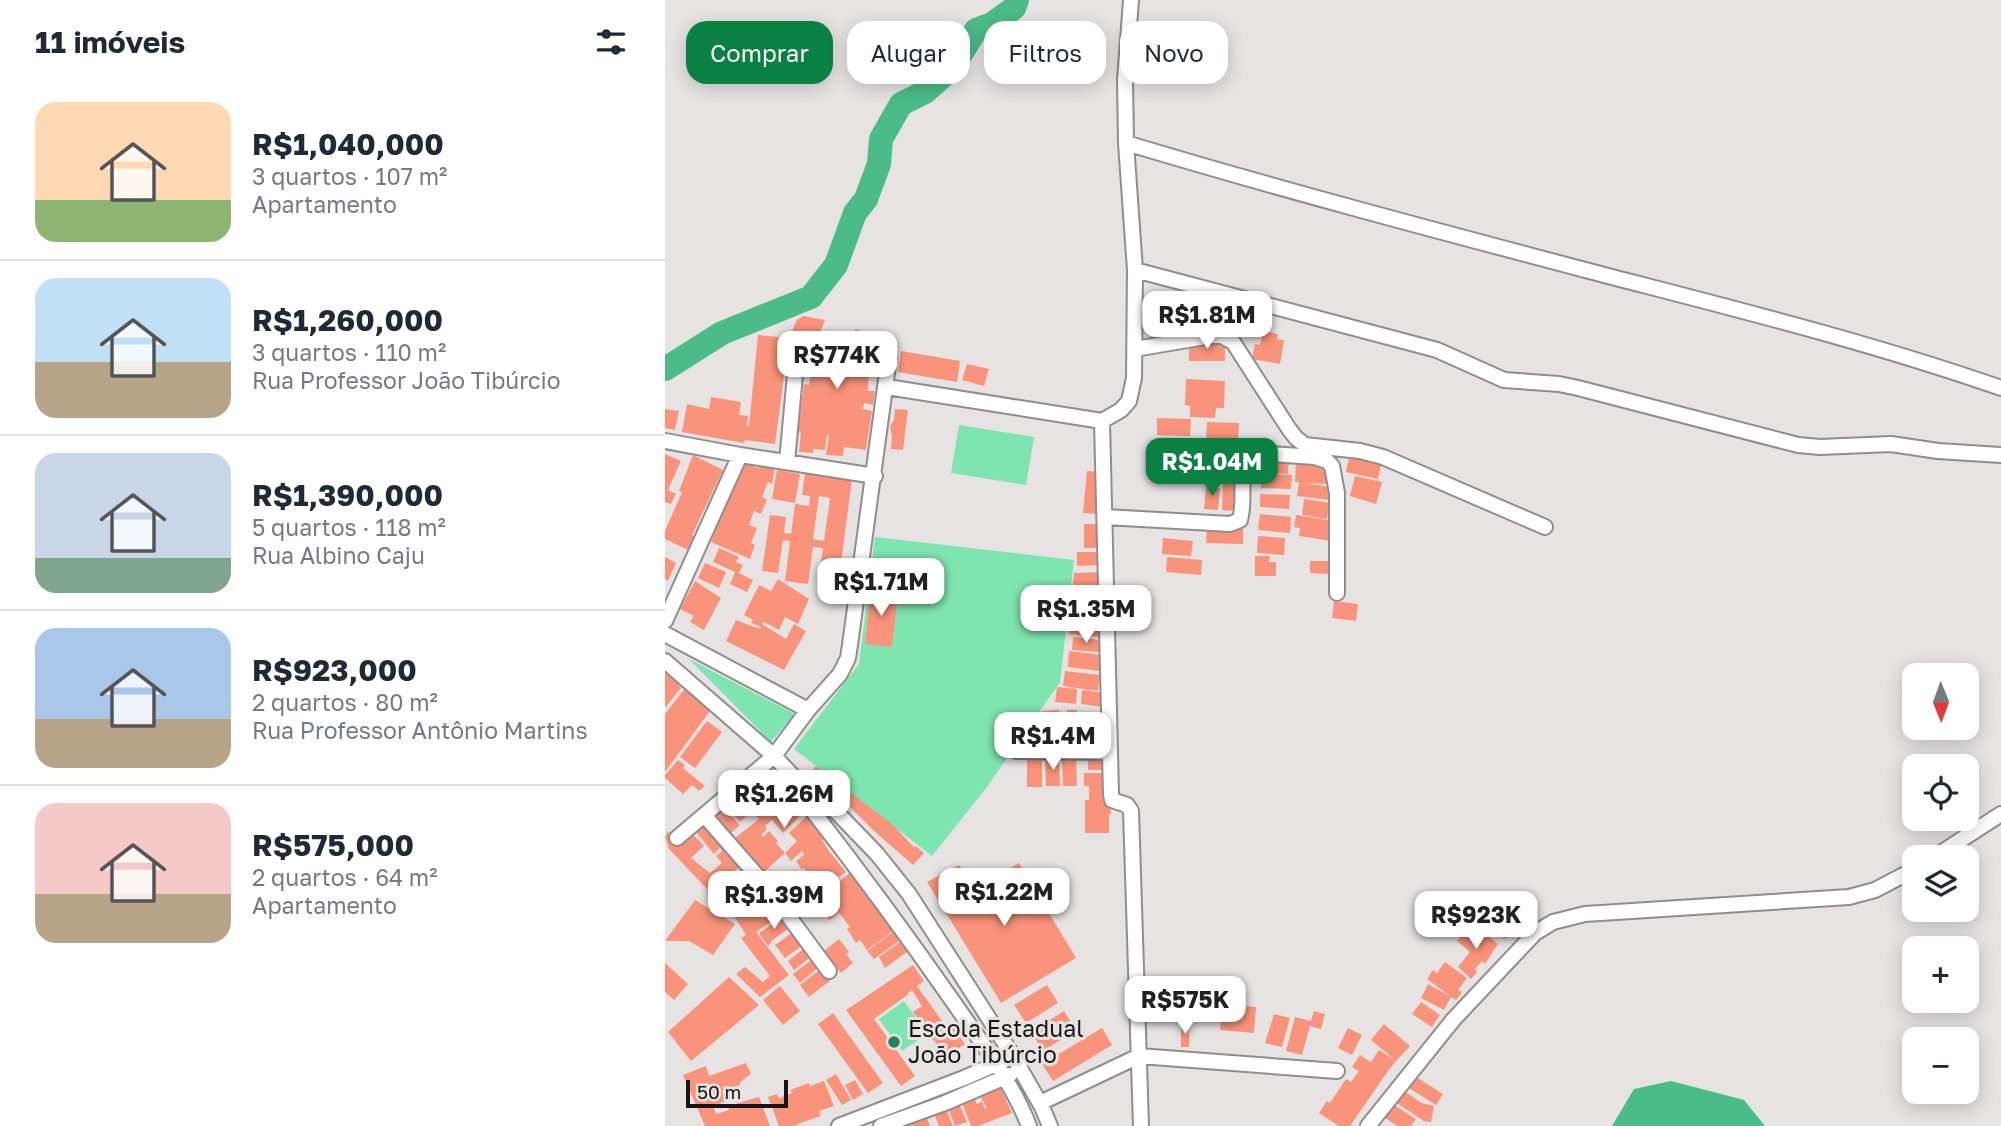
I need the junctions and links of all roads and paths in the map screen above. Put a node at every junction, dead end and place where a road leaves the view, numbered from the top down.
1 (1131, 0) edge
2 (1125, 144) junction
3 (1135, 270) junction
4 (798, 342) dead end
5 (1135, 349) junction
6 (889, 358) dead end
7 (887, 387) junction
8 (2001, 388) edge
9 (1102, 421) junction
10 (665, 441) edge
11 (740, 455) junction
12 (2001, 455) edge
13 (787, 462) junction
14 (875, 476) junction
15 (1105, 517) junction
16 (1545, 527) dead end
17 (1337, 593) dead end
18 (665, 621) edge
19 (665, 634) edge
20 (665, 662) edge
21 (808, 710) junction
22 (1016, 751) dead end
23 (1110, 752) junction
24 (773, 756) junction
25 (808, 792) junction
26 (704, 814) junction
27 (2001, 814) edge
28 (677, 838) dead end
29 (1953, 845) edge
30 (1902, 876) edge
31 (829, 971) dead end
32 (1013, 1055) junction
33 (1139, 1056) junction
34 (995, 1065) junction
35 (1021, 1069) junction
36 (1337, 1071) dead end
37 (1005, 1079) junction
38 (1040, 1103) junction
39 (885, 1119) edge
40 (839, 1126) edge
41 (1029, 1126) edge
42 (1050, 1126) edge
43 (1141, 1126) edge
44 (1368, 1126) edge

1 - 2 street
2 - 3 street
2 - 8 street
3 - 5 street
3 - 12 street
4 - 13 street
5 - 9 street
5 - 16 street
6 - 7 street
7 - 9 street
7 - 14 street
9 - 15 street
10 - 11 street
11 - 13 street
11 - 18 street
13 - 14 street
14 - 21 street
15 - 17 street
15 - 23 street
19 - 21 street
20 - 24 street
21 - 24 street
22 - 23 street
23 - 33 street
24 - 25 street
24 - 26 street
25 - 32 street
25 - 34 street
26 - 28 street
26 - 31 street
27 - 29 street
30 - 44 street
32 - 34 street
32 - 35 street
33 - 36 street
33 - 38 street
33 - 43 street
34 - 37 street
34 - 39 street
35 - 37 street
35 - 38 street
37 - 39 street
37 - 41 street
38 - 42 street
39 - 40 street

